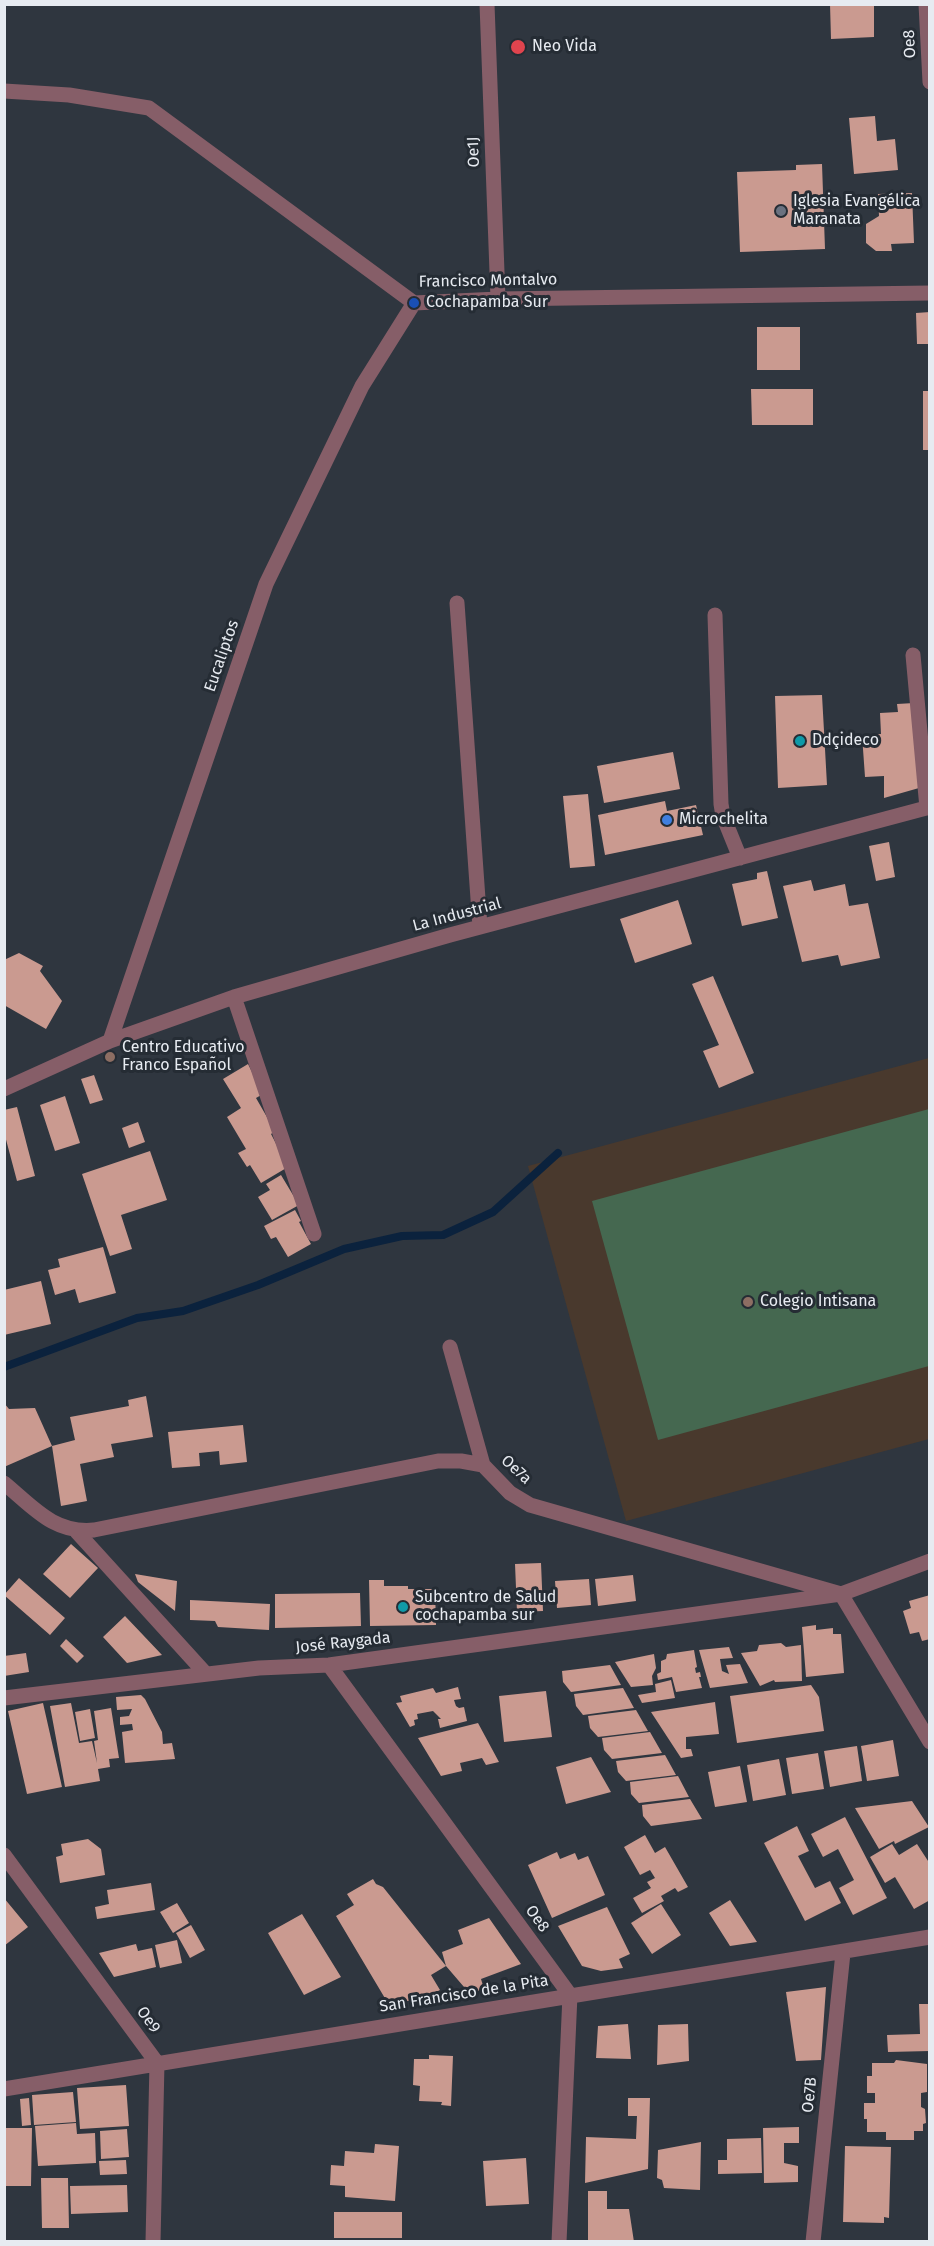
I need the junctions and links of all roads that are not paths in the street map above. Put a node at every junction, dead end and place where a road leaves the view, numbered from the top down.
1 (487, 4) edge
2 (926, 4) edge
3 (930, 82) edge
4 (4, 91) edge
5 (930, 293) edge
6 (498, 299) junction
7 (414, 303) junction
8 (457, 603) dead end
9 (715, 615) dead end
10 (913, 655) dead end
11 (928, 807) edge
12 (740, 858) junction
13 (480, 927) junction
14 (234, 997) junction
15 (110, 1041) junction
16 (4, 1089) edge
17 (314, 1234) dead end
18 (450, 1347) dead end
19 (483, 1465) junction
20 (4, 1483) edge
21 (77, 1532) junction
22 (930, 1561) edge
23 (841, 1593) junction
24 (329, 1665) junction
25 (206, 1674) junction
26 (4, 1698) edge
27 (930, 1742) edge
28 (4, 1856) edge
29 (930, 1937) edge
30 (843, 1953) junction
31 (570, 1995) junction
32 (157, 2063) junction
33 (4, 2089) edge
34 (153, 2241) edge
35 (559, 2241) edge
36 (813, 2241) edge

1 - 6 street, Oe1J
2 - 3 street, Oe8
4 - 7 street, Francisco Montalvo
5 - 6 street, Francisco Montalvo
6 - 7 street, Francisco Montalvo
7 - 15 street, Eucaliptos
8 - 13 street
9 - 12 street
10 - 11 street
11 - 12 street, La Industrial
12 - 13 street, La Industrial
13 - 14 street, La Industrial
14 - 15 street, La Industrial
14 - 17 street
15 - 16 street, La Industrial
18 - 19 street
19 - 21 street, Oe7a
19 - 23 street, Oe7a
20 - 21 street, Oe7a
21 - 25 street
22 - 23 street, José Raygada
23 - 24 street, José Raygada
23 - 27 street
24 - 25 street, José Raygada
24 - 31 street, Oe8
25 - 26 street, José Raygada
28 - 32 street, Oe9
29 - 30 street, San Francisco de la Pita
30 - 31 street, San Francisco de la Pita
30 - 36 street, Oe7B
31 - 32 street, San Francisco de la Pita
31 - 35 street
32 - 33 street, San Francisco de la Pita
32 - 34 street

